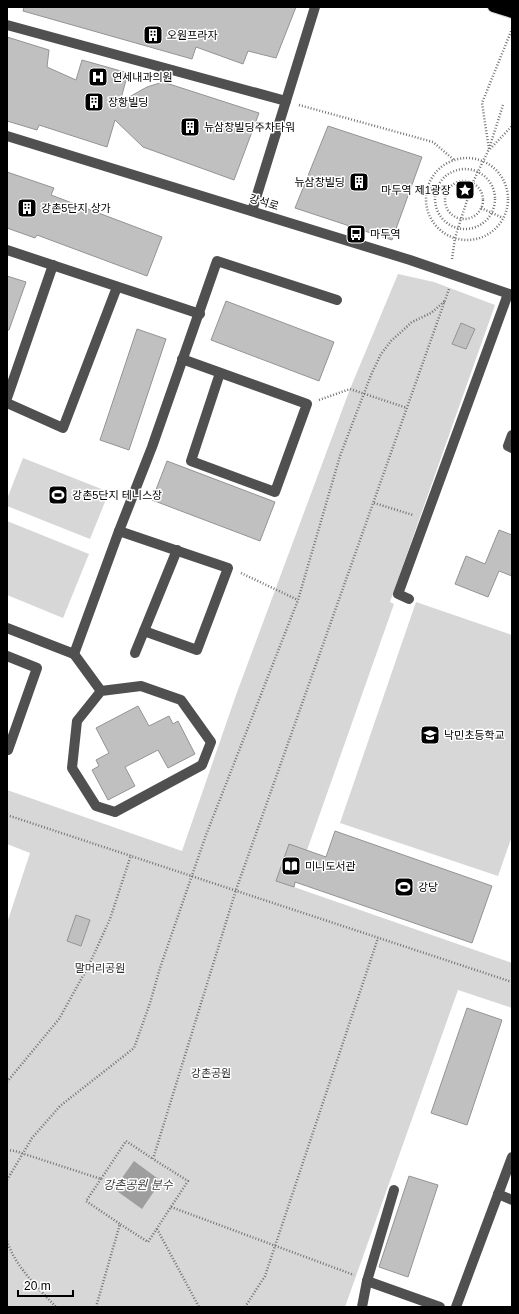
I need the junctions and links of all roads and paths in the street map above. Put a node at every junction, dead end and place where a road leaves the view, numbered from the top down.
1 (314, 7) edge
2 (493, 7) edge
3 (512, 13) edge
4 (7, 25) edge
5 (512, 29) edge
6 (286, 101) junction
7 (503, 105) dead end
8 (512, 126) edge
9 (7, 136) edge
10 (490, 149) junction
11 (454, 160) junction
12 (484, 161) junction
13 (478, 173) junction
14 (473, 182) junction
15 (428, 186) junction
16 (437, 190) junction
17 (446, 194) junction
18 (482, 208) junction
19 (252, 211) junction
20 (492, 213) junction
21 (461, 218) junction
22 (503, 218) junction
23 (458, 228) junction
24 (455, 238) junction
25 (7, 250) edge
26 (452, 260) dead end
27 (53, 265) junction
28 (450, 282) dead end
29 (117, 286) junction
30 (510, 294) edge
31 (337, 300) dead end
32 (445, 301) junction
33 (200, 314) junction
34 (182, 359) junction
35 (220, 373) junction
36 (365, 394) junction
37 (7, 398) edge
38 (7, 403) edge
39 (307, 404) junction
40 (407, 408) junction
41 (512, 435) edge
42 (512, 448) edge
43 (374, 503) junction
44 (425, 518) junction
45 (119, 530) junction
46 (177, 550) junction
47 (228, 568) junction
48 (408, 599) dead end
49 (298, 600) junction
50 (7, 628) edge
51 (144, 631) junction
52 (135, 652) dead end
53 (74, 654) junction
54 (7, 656) edge
55 (101, 691) junction
56 (7, 749) edge
57 (7, 815) edge
58 (131, 855) junction
59 (192, 875) junction
60 (236, 890) junction
61 (378, 938) junction
62 (512, 982) edge
63 (7, 1082) edge
64 (7, 1150) edge
65 (22, 1153) junction
66 (512, 1157) edge
67 (153, 1159) junction
68 (7, 1180) edge
69 (101, 1180) junction
70 (394, 1190) dead end
71 (498, 1194) junction
72 (512, 1200) edge
73 (171, 1207) junction
74 (120, 1224) junction
75 (157, 1229) junction
76 (7, 1241) edge
77 (276, 1246) junction
78 (367, 1281) junction
79 (56, 1307) edge
80 (96, 1307) edge
81 (198, 1307) edge
82 (245, 1307) edge
83 (362, 1307) edge
84 (440, 1307) edge
85 (456, 1307) edge

1 - 6 street
2 - 3 main road
4 - 6 street
5 - 10 path
6 - 11 path
6 - 19 street
7 - 10 path
8 - 10 path
9 - 19 street, 강석로
10 - 12 path
11 - 12 path
11 - 15 path
12 - 13 path
12 - 22 path
13 - 14 path
13 - 16 path
13 - 20 path
14 - 17 path
14 - 18 path
14 - 21 path
15 - 16 path
15 - 24 path
16 - 17 path
16 - 23 path
17 - 21 path
18 - 20 path
18 - 21 path
19 - 30 street, 강석로
20 - 22 path
20 - 23 path
21 - 23 path
22 - 24 path
23 - 24 path
24 - 26 path
25 - 27 street
27 - 29 street
27 - 37 street
28 - 32 path
29 - 33 street
29 - 38 street
30 - 44 street
31 - 33 street
32 - 36 path
32 - 40 path
33 - 34 street
34 - 35 street
34 - 45 street
35 - 39 street
35 - 39 street
36 - 39 path
36 - 40 path
36 - 49 path
40 - 43 path
41 - 42 street
43 - 44 path
43 - 60 path
44 - 48 street
45 - 46 street
45 - 53 street
46 - 47 street
46 - 51 street
47 - 49 path
47 - 51 street
49 - 59 path
50 - 53 street
51 - 52 street
53 - 55 street
54 - 56 street
55 - 55 street
57 - 58 path
58 - 59 path
58 - 63 path
59 - 60 path
59 - 65 path
60 - 61 path
60 - 67 path
61 - 62 path
61 - 77 path
64 - 65 path
65 - 68 path
65 - 69 path
66 - 71 street
67 - 69 path
67 - 73 path
69 - 74 path
70 - 78 street
71 - 72 street
71 - 85 street
73 - 75 path
73 - 77 path
74 - 75 path
74 - 80 path
75 - 81 path
76 - 79 path
77 - 78 path
77 - 82 path
78 - 83 street
78 - 84 street

